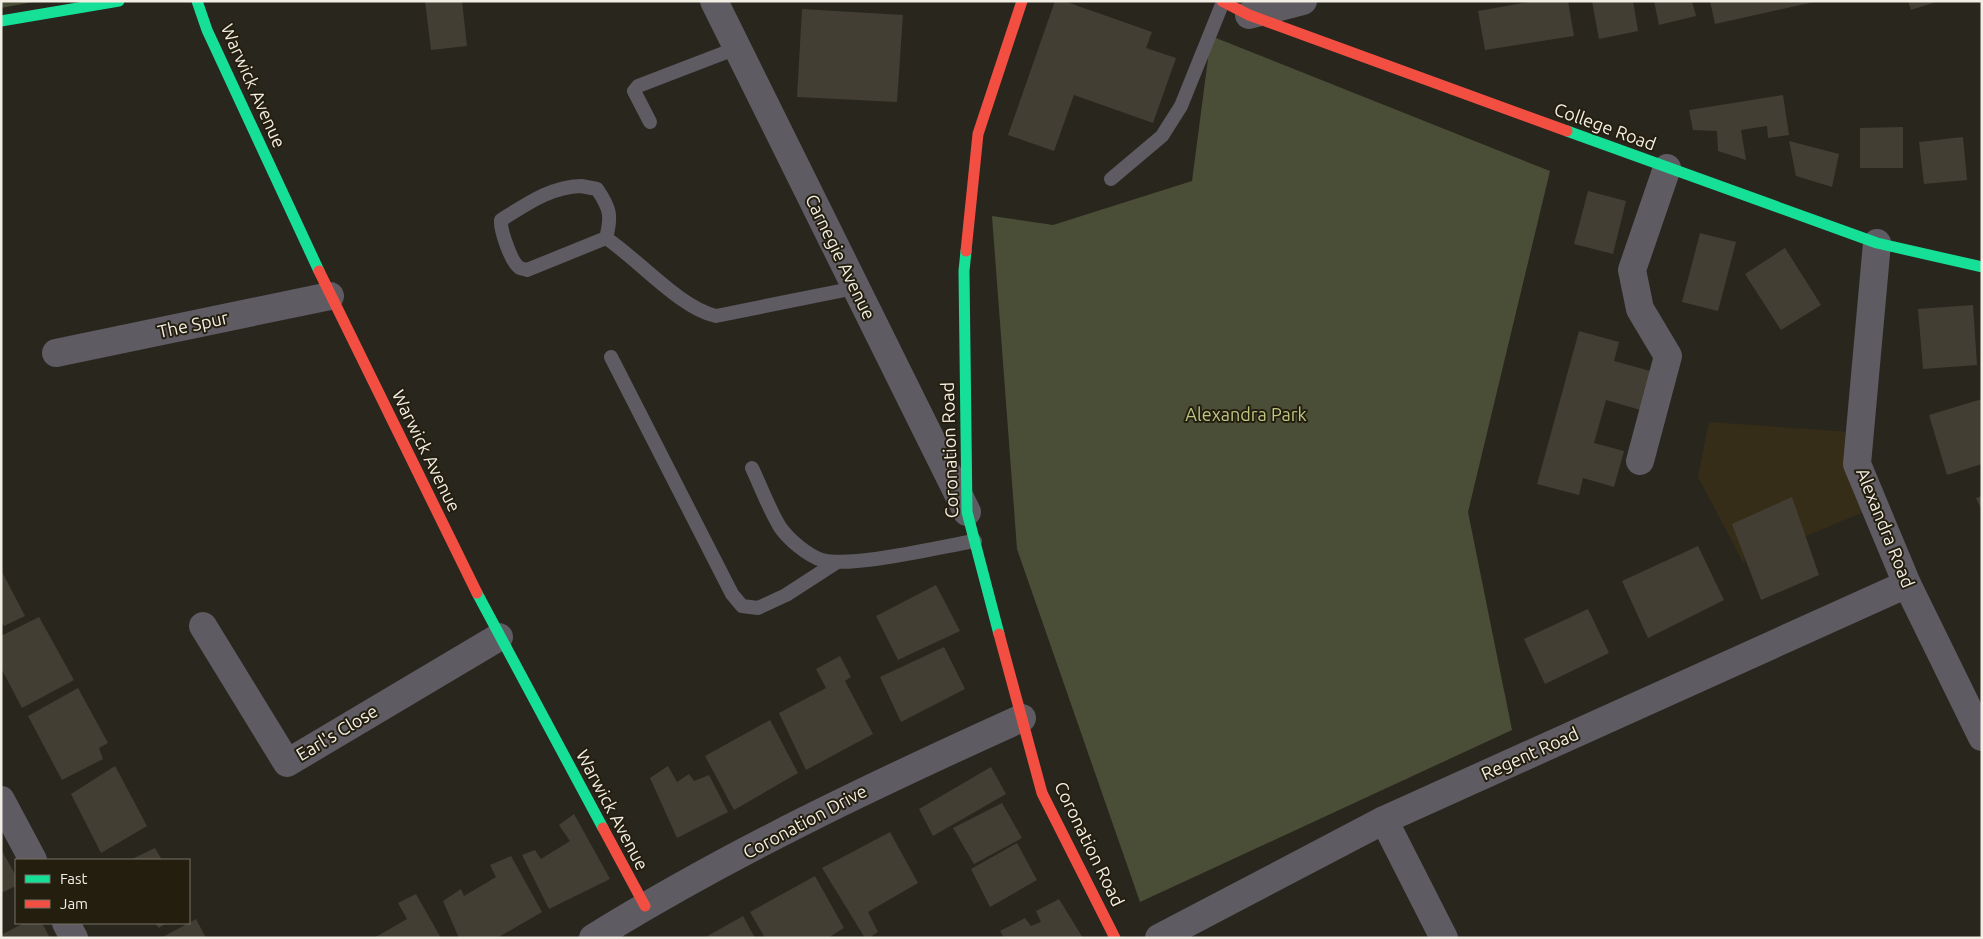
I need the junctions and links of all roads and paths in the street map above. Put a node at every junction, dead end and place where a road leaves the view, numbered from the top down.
1 (119, 1) edge
2 (197, 1) edge
3 (714, 1) edge
4 (1022, 1) edge
5 (1302, 1) edge
6 (1222, 2) edge
7 (1249, 15) junction
8 (1, 21) edge
9 (737, 48) junction
10 (650, 122) dead end
11 (1667, 168) junction
12 (1112, 179) dead end
13 (606, 238) junction
14 (1877, 243) junction
15 (1982, 266) edge
16 (855, 288) junction
17 (330, 296) junction
18 (56, 354) dead end
19 (611, 357) dead end
20 (1640, 461) dead end
21 (752, 468) dead end
22 (967, 512) junction
23 (975, 542) junction
24 (837, 562) junction
25 (1907, 584) junction
26 (203, 626) dead end
27 (499, 637) junction
28 (1022, 718) junction
29 (1982, 737) edge
30 (1, 800) edge
31 (1384, 820) junction
32 (32, 859) edge
33 (645, 906) junction
34 (67, 924) edge
35 (74, 938) edge
36 (593, 938) edge
37 (1115, 938) edge
38 (1160, 938) edge
39 (1444, 938) edge

1 - 8 street
2 - 17 street, Warwick Avenue
3 - 9 street, Carnegie Avenue
4 - 22 street, Coronation Road
5 - 7 street
6 - 7 street, College Road
6 - 12 lane
7 - 11 street, College Road
9 - 10 lane
9 - 16 street, Carnegie Avenue
11 - 14 street, College Road
11 - 20 street
13 - 13 lane
13 - 16 lane
14 - 15 street, College Road
14 - 25 street, Alexandra Road
16 - 22 street, Carnegie Avenue
17 - 18 street, The Spur
17 - 27 street, Warwick Avenue
19 - 24 lane
21 - 24 lane
22 - 23 street, Coronation Road
23 - 24 lane
23 - 28 street, Coronation Road
25 - 29 street, Alexandra Road
25 - 31 street, Regent Road
26 - 27 street, Earl's Close
27 - 33 street, Warwick Avenue
28 - 33 street, Coronation Drive
28 - 37 street, Coronation Road
30 - 32 street
31 - 38 street, Regent Road
31 - 39 street
33 - 36 street, Coronation Drive
34 - 35 street

